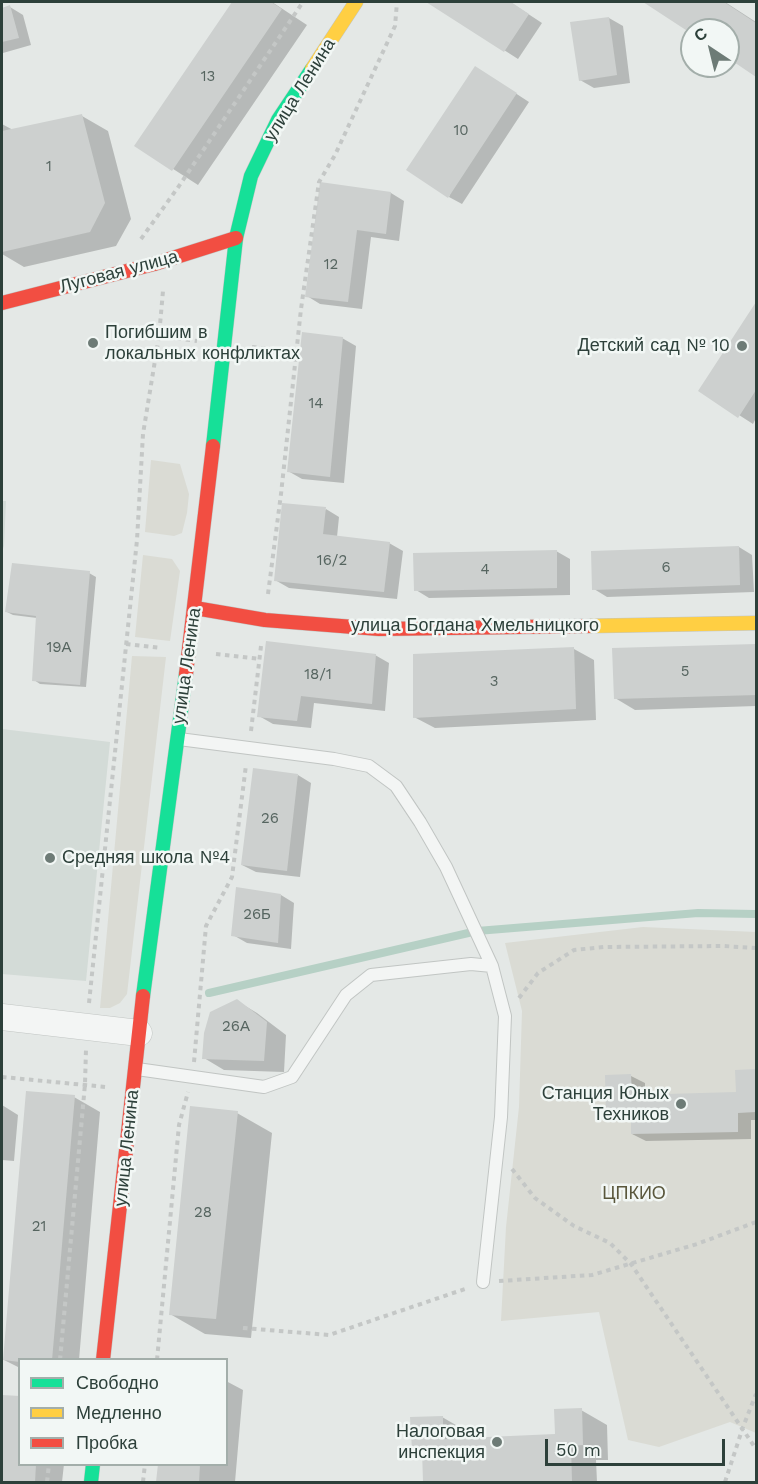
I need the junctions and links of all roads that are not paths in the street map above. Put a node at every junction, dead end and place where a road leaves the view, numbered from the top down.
1 (356, 2) edge
2 (236, 238) junction
3 (2, 303) edge
4 (195, 608) junction
5 (756, 623) edge
6 (177, 739) junction
7 (492, 966) junction
8 (2, 1017) edge
9 (139, 1033) junction
10 (136, 1069) junction
11 (483, 1282) dead end
12 (103, 1358) edge
13 (93, 1466) edge
14 (91, 1482) edge

1 - 2 street, улица Ленина
2 - 3 street, Луговая улица
2 - 4 street, улица Ленина
4 - 5 street, улица Богдана Хмельницкого
4 - 6 street, улица Ленина
6 - 7 lane
6 - 9 street, улица Ленина
7 - 10 lane
7 - 11 lane
8 - 9 street
9 - 10 street, улица Ленина
10 - 12 street, улица Ленина
13 - 14 street

